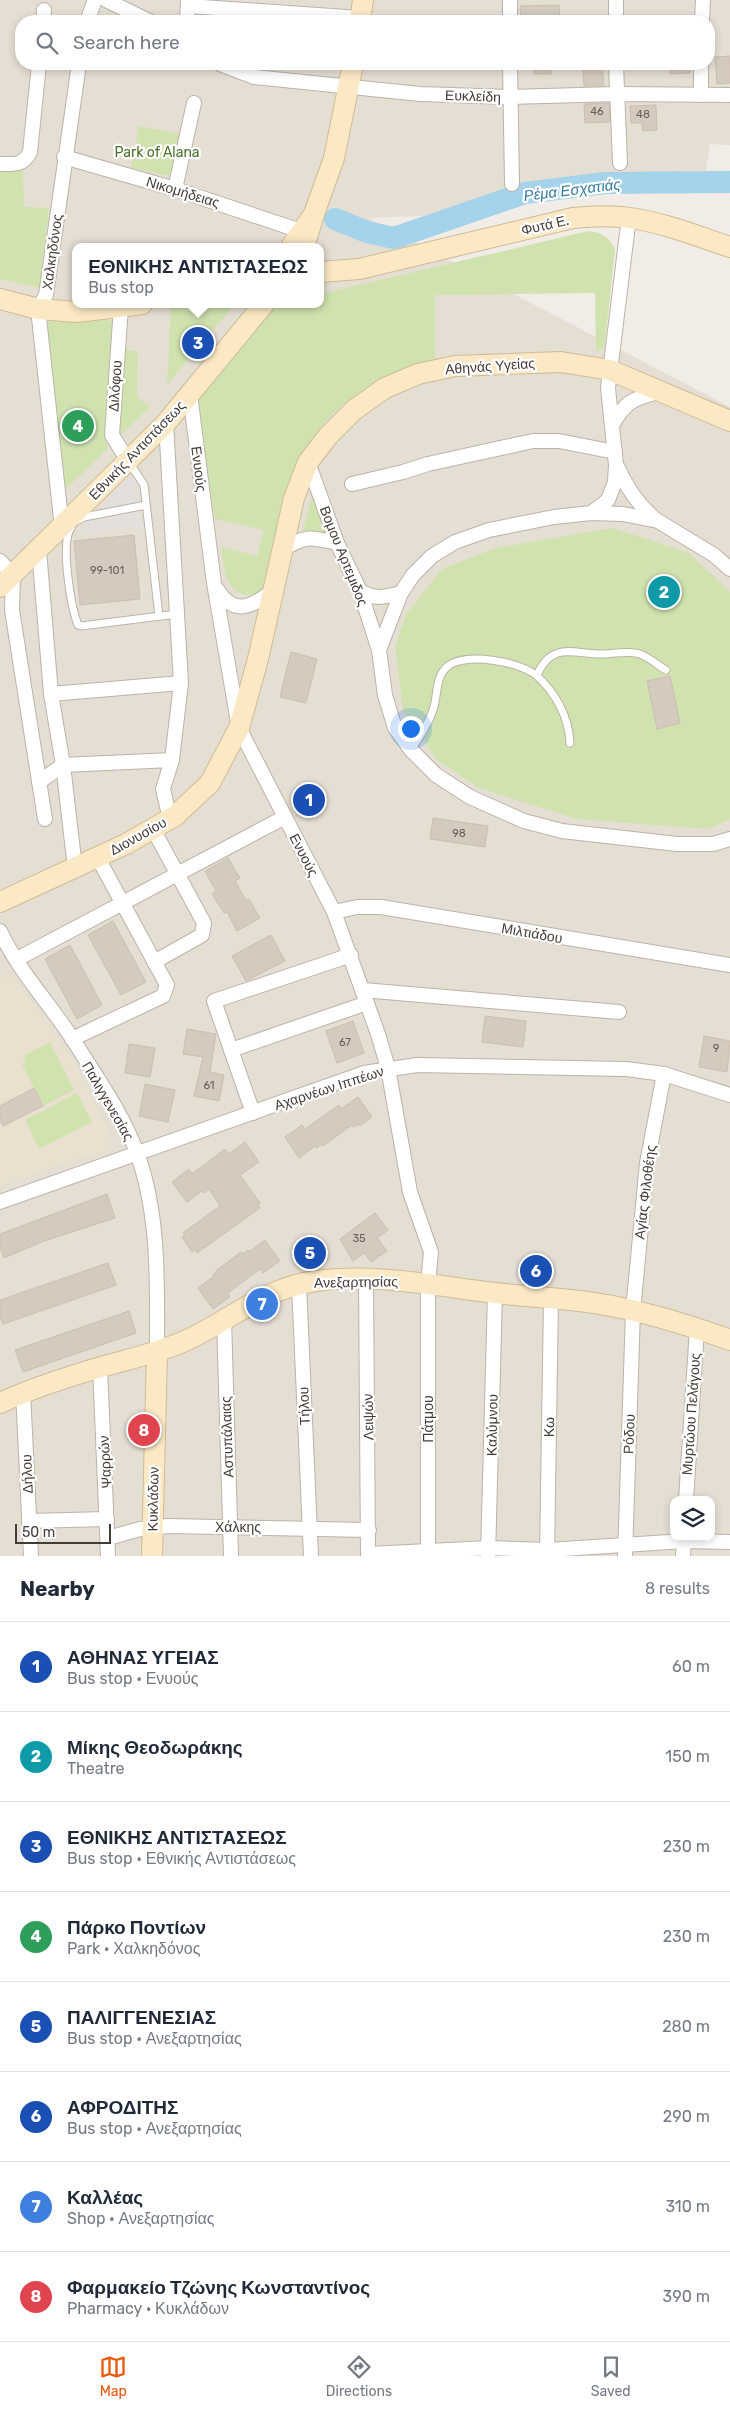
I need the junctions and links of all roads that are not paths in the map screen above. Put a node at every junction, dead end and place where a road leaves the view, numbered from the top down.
1 (95, 0) edge
2 (106, 0) edge
3 (510, 0) edge
4 (616, 0) edge
5 (703, 0) edge
6 (188, 3) edge
7 (361, 13) edge
8 (89, 15) edge
9 (137, 15) edge
10 (510, 15) edge
11 (616, 15) edge
12 (702, 15) edge
13 (38, 70) edge
14 (78, 70) edge
15 (236, 70) edge
16 (352, 70) edge
17 (510, 70) edge
18 (616, 70) edge
19 (701, 70) edge
20 (350, 86) junction
21 (616, 94) junction
22 (701, 95) junction
23 (730, 95) edge
24 (509, 97) junction
25 (194, 103) dead end
26 (64, 158) junction
27 (620, 163) dead end
28 (0, 164) edge
29 (512, 184) dead end
30 (175, 188) junction
31 (630, 217) junction
32 (302, 242) edge
33 (730, 247) edge
34 (324, 273) edge
35 (0, 299) edge
36 (112, 308) edge
37 (121, 308) edge
38 (261, 308) edge
39 (38, 310) junction
40 (610, 370) junction
41 (662, 391) junction
42 (190, 394) junction
43 (730, 421) edge
44 (166, 423) junction
45 (612, 425) junction
46 (616, 458) junction
47 (128, 461) junction
48 (308, 462) junction
49 (352, 484) dead end
50 (146, 505) junction
51 (591, 513) junction
52 (658, 521) junction
53 (62, 528) junction
54 (337, 543) junction
55 (39, 550) junction
56 (282, 550) junction
57 (730, 569) edge
58 (4, 575) edge
59 (214, 583) junction
60 (273, 590) junction
61 (360, 591) junction
62 (401, 593) junction
63 (177, 614) junction
64 (159, 616) junction
65 (379, 650) junction
66 (666, 670) dead end
67 (536, 675) junction
68 (181, 683) junction
69 (50, 694) junction
70 (239, 728) junction
71 (570, 743) dead end
72 (411, 750) junction
73 (172, 760) junction
74 (63, 764) junction
75 (38, 782) junction
76 (285, 817) junction
77 (44, 818) dead end
78 (170, 819) junction
79 (152, 829) junction
80 (730, 839) edge
81 (98, 858) junction
82 (75, 868) junction
83 (177, 875) junction
84 (0, 902) edge
85 (122, 903) junction
86 (334, 912) junction
87 (0, 931) edge
88 (351, 955) junction
89 (17, 959) junction
90 (154, 962) junction
91 (730, 966) edge
92 (365, 996) junction
93 (619, 1012) dead end
94 (72, 1039) junction
95 (231, 1050) junction
96 (388, 1068) junction
97 (664, 1074) junction
98 (730, 1095) edge
99 (253, 1113) junction
100 (137, 1153) junction
101 (0, 1202) edge
102 (366, 1279) junction
103 (428, 1283) junction
104 (299, 1284) junction
105 (495, 1294) junction
106 (552, 1298) junction
107 (633, 1311) junction
108 (224, 1319) junction
109 (697, 1328) junction
110 (730, 1340) edge
111 (156, 1352) junction
112 (100, 1368) junction
113 (23, 1392) junction
114 (0, 1403) edge
115 (686, 1496) edge
116 (107, 1519) junction
117 (29, 1521) junction
118 (152, 1528) junction
119 (230, 1528) junction
120 (309, 1528) junction
121 (369, 1530) junction
122 (108, 1538) junction
123 (673, 1541) edge
124 (684, 1541) edge
125 (715, 1541) edge
126 (730, 1542) edge
127 (626, 1550) edge
128 (488, 1552) edge
129 (428, 1553) edge
130 (548, 1553) edge
131 (368, 1555) edge
132 (31, 1556) edge
133 (108, 1556) edge
134 (152, 1556) edge
135 (231, 1556) edge
136 (311, 1556) edge
137 (683, 1556) edge

1 - 8 street
2 - 9 street
3 - 10 street
4 - 11 street
5 - 12 street
6 - 7 street
13 - 28 street
14 - 26 street, Χαλκηδόνος
15 - 20 street, Ευκλείδη
16 - 20 street
17 - 24 street
18 - 21 street
19 - 22 street
20 - 24 street, Ευκλείδη
20 - 32 street
21 - 22 street, Ευκλείδη
21 - 24 street, Ευκλείδη
21 - 27 street
22 - 23 street, Ευκλείδη
24 - 29 street
25 - 30 street
26 - 30 street, Νικομήδειας
26 - 39 street, Χαλκηδόνος
30 - 32 street, Νικομήδειας
31 - 33 street, Φυτά Ε.
31 - 34 street, Φυτά Ε.
31 - 40 street
35 - 39 street
36 - 39 street
37 - 47 street, Διλόφου
38 - 42 street, Εθνικής Αντιστάσεως
39 - 53 street, Χαλκηδόνος
40 - 41 street, Αθηνάς Υγείας
40 - 45 street
40 - 48 street, Αθηνάς Υγείας
41 - 43 street, Αθηνάς Υγείας
41 - 45 street
42 - 44 street, Εθνικής Αντιστάσεως
42 - 59 street, Ενυούς
44 - 47 street, Εθνικής Αντιστάσεως
44 - 63 street
45 - 46 street
46 - 49 street
46 - 51 street
46 - 52 street
47 - 50 lane
47 - 53 street, Εθνικής Αντιστάσεως
48 - 54 street, Βομου Αρτεμιδος
48 - 56 street, Αθηνάς Υγείας
50 - 64 lane
50 - 64 lane
51 - 52 street
51 - 62 street
52 - 57 street
53 - 55 street, Εθνικής Αντιστάσεως
54 - 56 street
54 - 61 street, Βομου Αρτεμιδος
55 - 58 street, Εθνικής Αντιστάσεως
55 - 69 street
56 - 60 street, Αθηνάς Υγείας
58 - 75 street
59 - 60 street
59 - 70 street, Ενυούς
60 - 70 street, Αθηνάς Υγείας
61 - 62 street
61 - 65 street, Βομου Αρτεμιδος
62 - 65 street
63 - 64 lane
63 - 68 street
65 - 72 street, Βομου Αρτεμιδος
66 - 67 lane
67 - 71 lane
67 - 72 lane
68 - 69 street
68 - 73 street
69 - 74 street
70 - 76 street, Ενυούς
70 - 78 street, Διονυσίου
72 - 80 street, Βομου Αρτεμιδος
73 - 74 street
73 - 78 street
74 - 75 street
74 - 82 street
75 - 77 street
76 - 83 street
76 - 86 street, Ενυούς
78 - 79 street, Διονυσίου
79 - 81 street, Διονυσίου
79 - 83 street
81 - 82 street, Διονυσίου
81 - 85 street
82 - 84 street, Διονυσίου
83 - 85 street
83 - 90 street
85 - 89 street
85 - 90 street
86 - 88 street, Ενυούς
86 - 91 street, Μιλτιάδου
87 - 89 street, Παλιγγενεσίας
88 - 92 street, Ενυούς
88 - 95 street
89 - 94 street, Παλιγγενεσίας
90 - 94 street
92 - 93 street
92 - 95 street
92 - 96 street, Ενυούς
94 - 100 street, Παλιγγενεσίας
95 - 99 street
96 - 97 street, Αχαρνέων Ιππέων
96 - 99 street, Αχαρνέων Ιππέων
96 - 103 street, Ενυούς
97 - 98 street, Αχαρνέων Ιππέων
97 - 107 street, Αγίας Φιλοθέης
99 - 100 street, Αχαρνέων Ιππέων
100 - 101 street, Αχαρνέων Ιππέων
100 - 111 street, Παλιγγενεσίας
102 - 103 street, Ανεξαρτησίας
102 - 104 street, Ανεξαρτησίας
102 - 121 street, Λειψών
103 - 105 street, Ανεξαρτησίας
103 - 129 street, Πάτμου
104 - 108 street, Ανεξαρτησίας
104 - 120 street, Τήλου
105 - 106 street, Ανεξαρτησίας
105 - 128 street, Καλύμνου
106 - 107 street, Ανεξαρτησίας
106 - 130 street, Κω
107 - 109 street, Ανεξαρτησίας
107 - 127 street, Ρόδου
108 - 111 street, Ανεξαρτησίας
108 - 119 street, Αστυπάλαιας
109 - 110 street, Ανεξαρτησίας
109 - 115 street, Μυρτώου Πελάγους
111 - 112 street, Ανεξαρτησίας
111 - 118 street, Κυκλάδων
112 - 113 street, Ανεξαρτησίας
112 - 116 street, Ψαρρών
113 - 114 street, Ανεξαρτησίας
113 - 117 street, Δήλου
116 - 117 street
116 - 122 street, Ψαρρών
117 - 132 street, Δήλου
118 - 119 street, Χάλκης
118 - 122 street, Χάλκης
118 - 134 street, Κυκλάδων
119 - 120 street, Χάλκης
119 - 135 street, Αστυπάλαιας
120 - 121 street, Χάλκης
120 - 136 street, Τήλου
121 - 131 street, Λειψών
122 - 133 street, Ψαρρών
123 - 127 street
124 - 137 street
125 - 126 street
127 - 130 street
128 - 129 street
128 - 130 street
129 - 131 street

